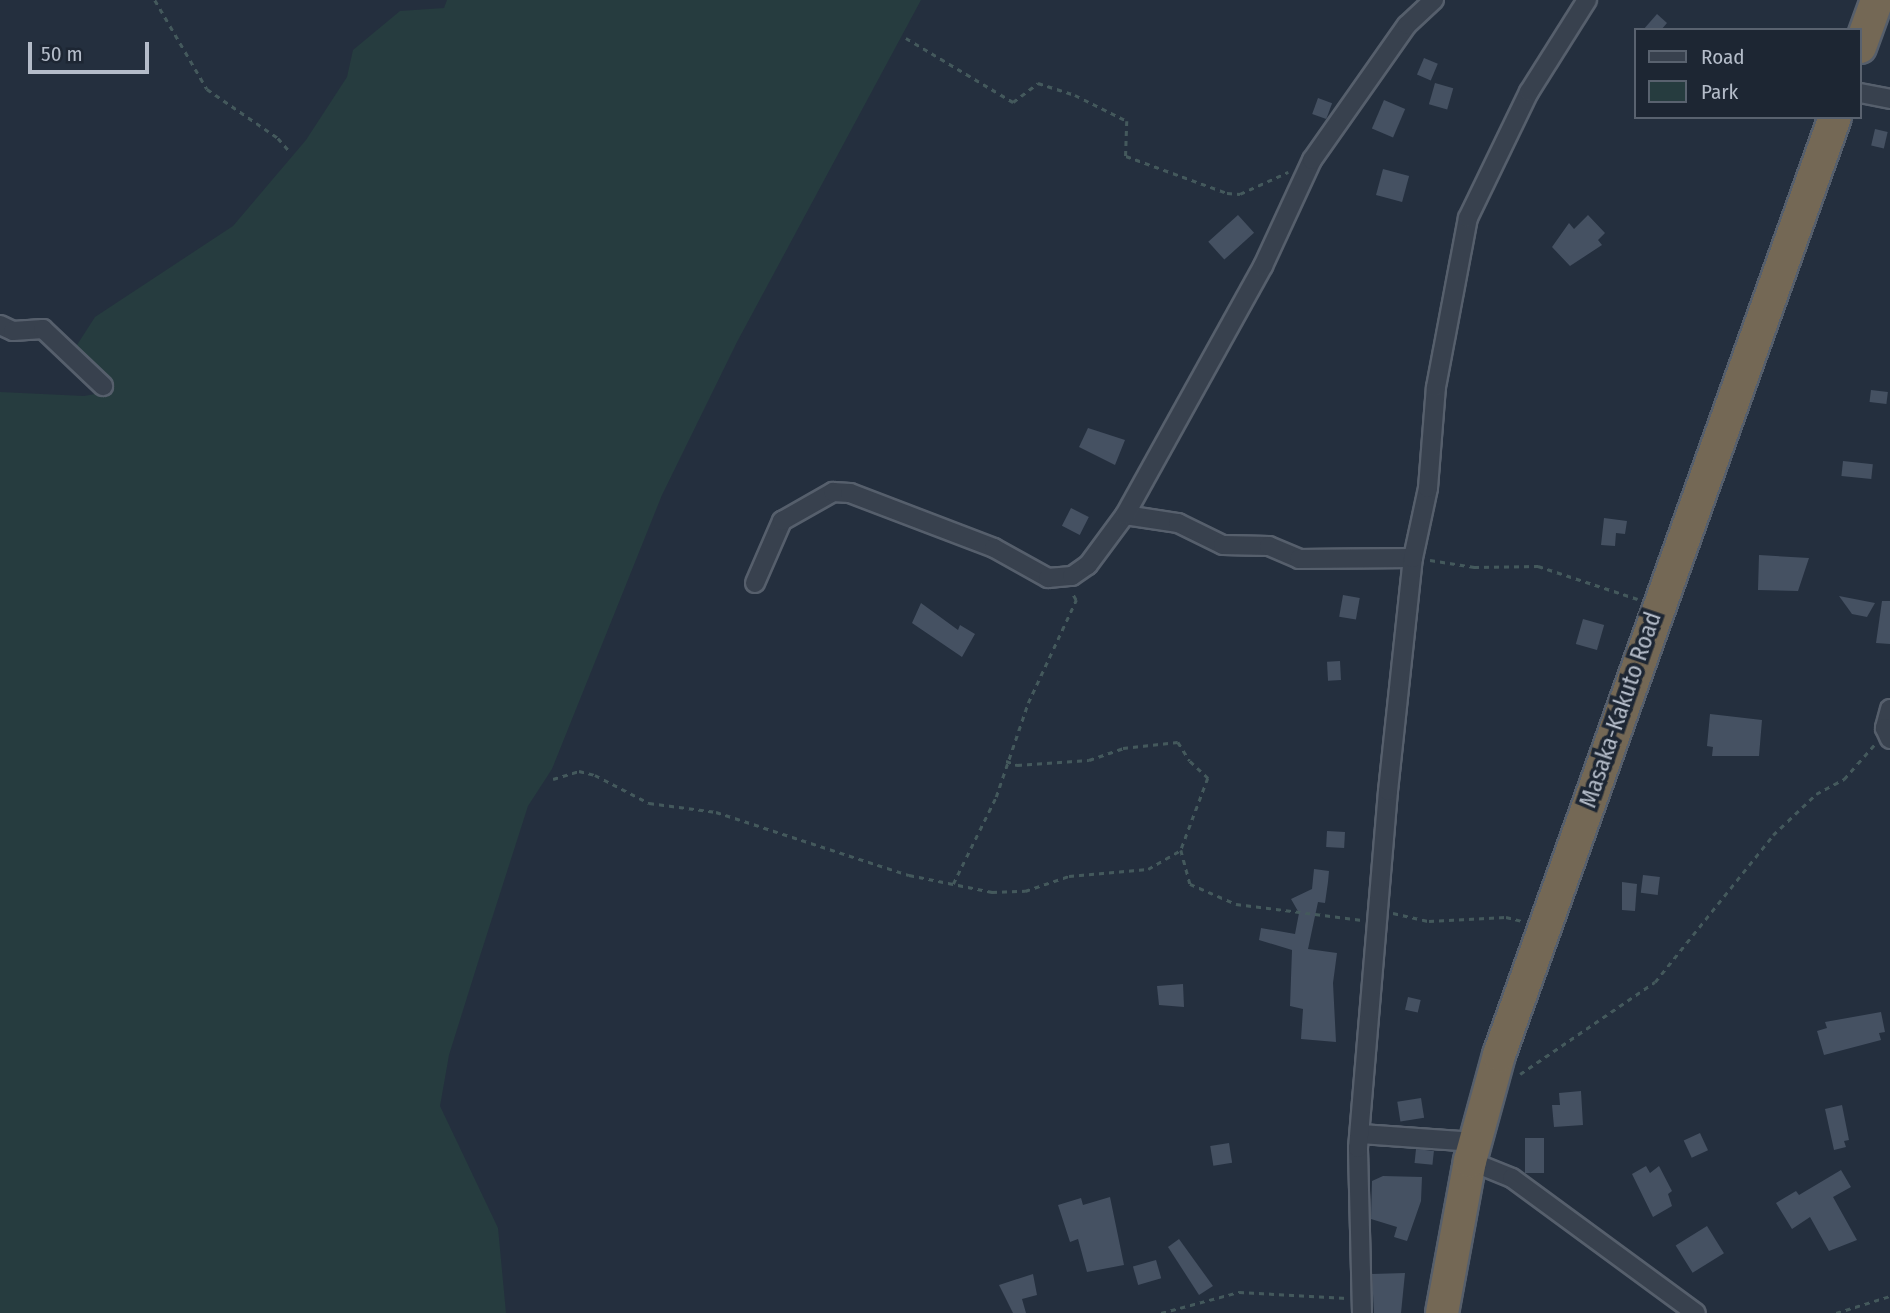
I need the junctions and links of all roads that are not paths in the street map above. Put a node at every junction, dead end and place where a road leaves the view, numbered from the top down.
1 (1434, 0) edge
2 (1587, 0) edge
3 (1877, 0) edge
4 (1862, 41) edge
5 (1862, 93) edge
6 (1890, 99) edge
7 (1834, 119) edge
8 (0, 325) edge
9 (103, 386) dead end
10 (1125, 515) junction
11 (1412, 558) junction
12 (755, 583) dead end
13 (1890, 709) edge
14 (1889, 735) edge
15 (1361, 1134) junction
16 (1472, 1152) junction
17 (1361, 1306) edge
18 (1442, 1313) edge
19 (1696, 1313) edge

1 - 10 street
2 - 11 street
3 - 4 highway
5 - 6 street
7 - 16 highway, Masaka-Kakuto Road
8 - 9 street
10 - 11 street
10 - 12 street
11 - 15 street
13 - 14 street
15 - 16 street
15 - 17 street
16 - 18 highway, Masaka-Kakuto Road
16 - 19 street

